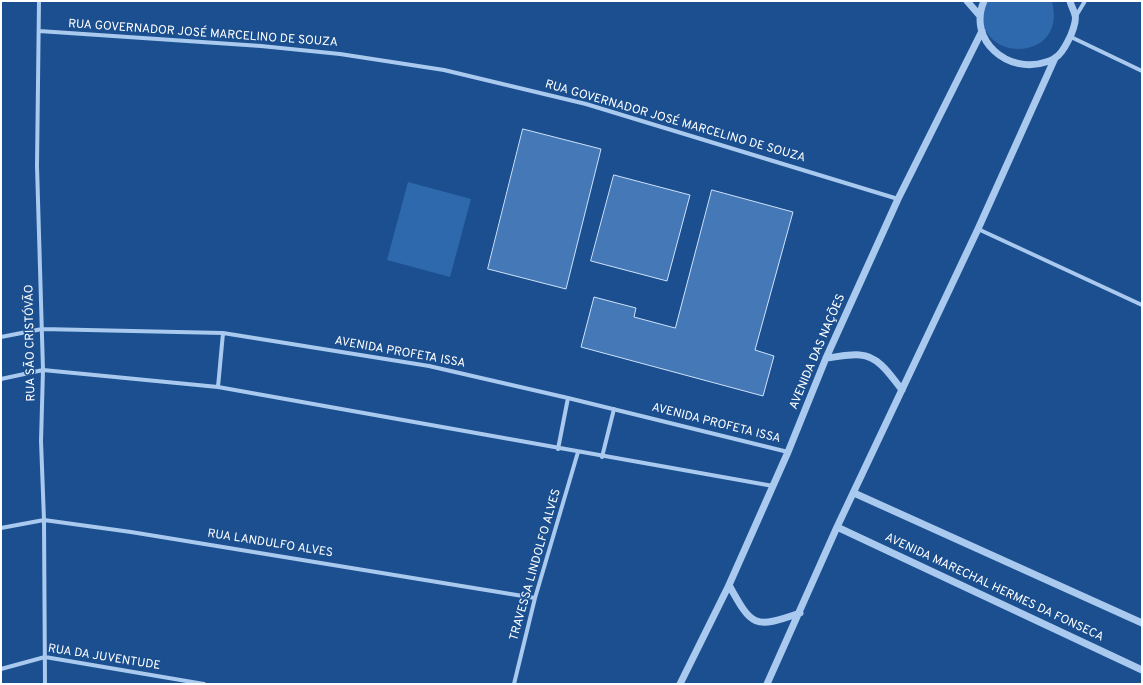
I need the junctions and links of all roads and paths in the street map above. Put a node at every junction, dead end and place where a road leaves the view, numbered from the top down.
1 (39, 1) edge
2 (967, 1) edge
3 (984, 1) edge
4 (1070, 1) edge
5 (1085, 1) edge
6 (980, 16) junction
7 (1076, 16) junction
8 (40, 31) junction
9 (982, 31) junction
10 (1071, 37) junction
11 (1055, 58) junction
12 (1142, 71) edge
13 (898, 200) junction
14 (978, 229) junction
15 (1142, 305) edge
16 (42, 329) junction
17 (223, 333) junction
18 (1, 337) edge
19 (826, 358) junction
20 (43, 370) junction
21 (1, 379) edge
22 (218, 387) junction
23 (902, 390) junction
24 (568, 398) junction
25 (614, 409) junction
26 (558, 449) junction
27 (578, 452) junction
28 (788, 452) junction
29 (602, 457) junction
30 (773, 486) junction
31 (854, 493) junction
32 (44, 520) junction
33 (837, 527) junction
34 (1, 528) edge
35 (729, 585) junction
36 (535, 598) junction
37 (800, 613) junction
38 (1142, 623) edge
39 (45, 657) junction
40 (1, 670) edge
41 (1142, 670) edge
42 (45, 684) edge
43 (204, 684) edge
44 (514, 684) edge
45 (680, 684) edge
46 (767, 684) edge

1 - 8 street, RUA SÃO CRISTÓVÃO
2 - 6 street
3 - 6 street
4 - 7 street
5 - 7 street
6 - 9 street
7 - 10 street
8 - 13 street, RUA GOVERNADOR JOSÉ MARCELINO DE SOUZA
8 - 16 street, RUA SÃO CRISTÓVÃO
9 - 11 street
9 - 13 street, AVENIDA DAS NAÇÕES
10 - 11 street
10 - 12 street
11 - 14 street
13 - 19 street, AVENIDA DAS NAÇÕES
14 - 15 street
14 - 23 street
16 - 17 street, AVENIDA PROFETA ISSA
16 - 18 street, AVENIDA PROFETA ISSA
16 - 20 street, RUA SÃO CRISTÓVÃO
17 - 22 street
17 - 24 street, AVENIDA PROFETA ISSA
19 - 23 street
19 - 28 street, AVENIDA DAS NAÇÕES
20 - 21 street
20 - 22 street
20 - 32 street, RUA SÃO CRISTÓVÃO
22 - 26 street
23 - 31 street
24 - 25 street, AVENIDA PROFETA ISSA
24 - 26 street
25 - 28 street, AVENIDA PROFETA ISSA
25 - 29 street
26 - 27 street
27 - 29 street
27 - 36 street, TRAVESSA LINDOLFO ALVES
28 - 30 street, AVENIDA DAS NAÇÕES
29 - 30 street
30 - 35 street, AVENIDA DAS NAÇÕES
31 - 33 street
31 - 38 street
32 - 34 street, RUA LANDULFO ALVES
32 - 36 street, RUA LANDULFO ALVES
32 - 39 street, RUA SÃO CRISTÓVÃO
33 - 37 street
33 - 41 street, AVENIDA MARECHAL HERMES DA FONSECA
35 - 37 street
35 - 45 street, AVENIDA DAS NAÇÕES
36 - 44 street, TRAVESSA LINDOLFO ALVES
37 - 46 street
39 - 40 street, RUA DA JUVENTUDE
39 - 42 street, RUA SÃO CRISTÓVÃO
39 - 43 street, RUA DA JUVENTUDE

